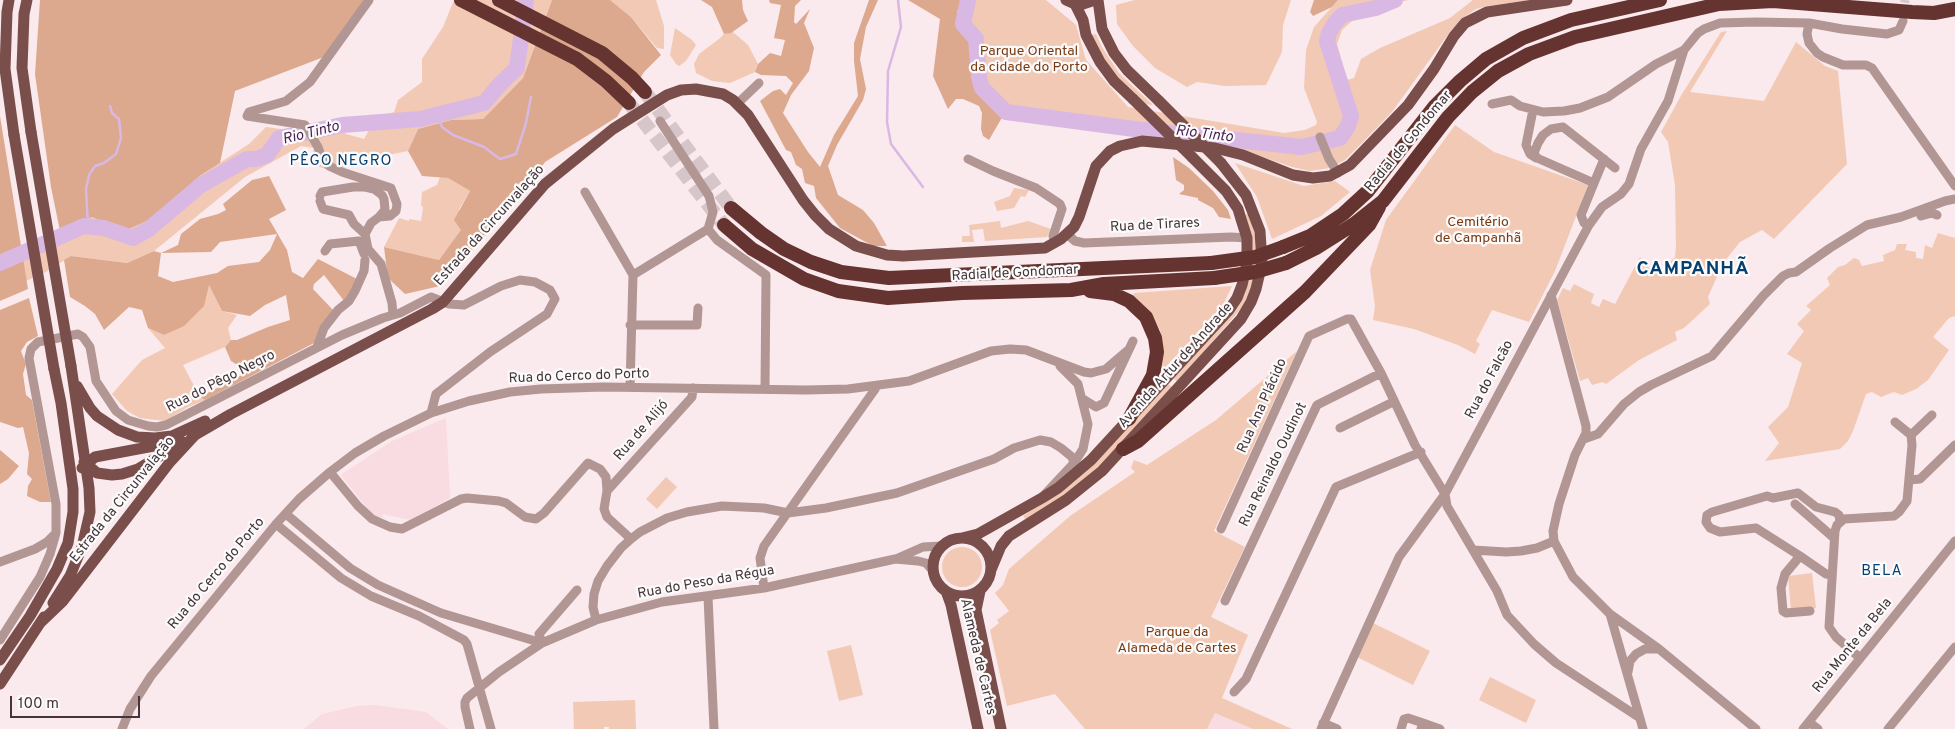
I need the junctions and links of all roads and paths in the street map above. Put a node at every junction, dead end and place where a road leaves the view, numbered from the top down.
1 (9, 0) edge
2 (27, 0) edge
3 (370, 0) edge
4 (461, 0) edge
5 (499, 0) edge
6 (1097, 0) edge
7 (1566, 0) edge
8 (1660, 0) edge
9 (1070, 2) edge
10 (1955, 9) edge
11 (1934, 13) junction
12 (1955, 17) edge
13 (1903, 21) dead end
14 (1809, 23) junction
15 (1684, 50) junction
16 (759, 83) dead end
17 (645, 92) tunnel mouth
18 (629, 103) tunnel mouth
19 (737, 104) junction
20 (1492, 104) dead end
21 (1533, 110) junction
22 (660, 121) dead end
23 (1320, 137) dead end
24 (968, 158) dead end
25 (1537, 158) junction
26 (1604, 159) junction
27 (1615, 168) dead end
28 (1338, 173) junction
29 (1594, 183) junction
30 (1955, 186) edge
31 (585, 192) dead end
32 (1955, 199) edge
33 (1383, 201) junction
34 (732, 208) tunnel mouth
35 (1937, 214) dead end
36 (379, 217) junction
37 (1901, 217) junction
38 (724, 225) tunnel mouth
39 (1589, 225) junction
40 (708, 230) junction
41 (365, 234) junction
42 (1067, 234) junction
43 (1247, 238) junction
44 (1055, 243) junction
45 (326, 251) dead end
46 (369, 258) junction
47 (632, 275) junction
48 (1072, 290) junction
49 (1551, 295) junction
50 (443, 302) junction
51 (698, 308) dead end
52 (392, 315) junction
53 (630, 325) junction
54 (1133, 341) dead end
55 (317, 347) junction
56 (1127, 351) junction
57 (1054, 360) junction
58 (1381, 373) junction
59 (75, 382) junction
60 (878, 385) junction
61 (630, 387) junction
62 (693, 388) junction
63 (765, 388) junction
64 (1083, 399) junction
65 (1393, 402) junction
66 (61, 403) junction
67 (431, 413) junction
68 (231, 414) junction
69 (1932, 415) dead end
70 (1129, 419) junction
71 (1895, 422) dead end
72 (1340, 428) dead end
73 (195, 435) junction
74 (1911, 435) junction
75 (1584, 439) junction
76 (1955, 445) edge
77 (1123, 449) junction
78 (1420, 452) junction
79 (1074, 463) junction
80 (85, 464) junction
81 (330, 472) junction
82 (72, 480) junction
83 (1909, 480) junction
84 (607, 491) junction
85 (1445, 494) junction
86 (1042, 498) junction
87 (1795, 504) dead end
88 (788, 513) junction
89 (286, 514) junction
90 (1840, 521) junction
91 (276, 524) junction
92 (1221, 529) dead end
93 (56, 533) junction
94 (962, 538) junction
95 (1834, 538) junction
96 (631, 539) junction
97 (1554, 541) junction
98 (1955, 541) edge
99 (942, 546) junction
100 (1473, 550) junction
101 (1800, 556) junction
102 (895, 559) junction
103 (0, 562) edge
104 (992, 570) junction
105 (933, 571) junction
106 (1832, 575) junction
107 (764, 588) junction
108 (577, 590) dead end
109 (980, 590) junction
110 (946, 591) junction
111 (708, 597) junction
112 (1225, 601) dead end
113 (1810, 611) dead end
114 (1610, 614) junction
115 (596, 620) junction
116 (40, 623) junction
117 (0, 640) edge
118 (542, 642) junction
119 (1955, 647) edge
120 (1659, 649) junction
121 (1860, 658) junction
122 (0, 660) edge
123 (1628, 677) junction
124 (0, 684) edge
125 (480, 689) junction
126 (1234, 692) dead end
127 (1640, 718) junction
128 (1806, 725) edge
129 (1322, 726) edge
130 (1429, 727) edge
131 (122, 729) edge
132 (470, 729) edge
133 (491, 729) edge
134 (714, 729) edge
135 (978, 729) edge
136 (1001, 729) edge
137 (1336, 729) edge
138 (1401, 729) edge
139 (1643, 729) edge
140 (1756, 729) edge
141 (1818, 729) edge
142 (1888, 729) edge

1 - 66 main road, bridge
2 - 59 main road, bridge
3 - 36 street
4 - 18 highway
5 - 17 highway
6 - 9 main road
6 - 77 main road, Avenida Artur de Andrade, bridge
7 - 28 main road, Estrada da Circunvalação
8 - 34 highway, Radial de Gondomar, bridge
9 - 43 main road, Avenida Artur de Andrade, bridge
10 - 11 highway, Radial de Gondomar
11 - 12 highway
11 - 33 highway, Radial de Gondomar
13 - 14 street
14 - 15 street
14 - 30 street
15 - 21 street
15 - 39 street, Rua do Falcão
16 - 19 street
19 - 44 main road, Estrada da Circunvalação
19 - 50 main road, Estrada da Circunvalação
20 - 21 street
21 - 25 street
22 - 40 street
23 - 28 street
24 - 44 street
25 - 26 street
25 - 29 street
26 - 27 street
26 - 29 street
28 - 42 main road, Estrada da Circunvalação
29 - 39 street
31 - 47 street
32 - 37 street
33 - 48 highway, Radial de Gondomar, bridge
33 - 77 highway
35 - 37 street
36 - 41 street
36 - 41 street
37 - 75 street
38 - 48 highway, Radial de Gondomar
39 - 49 street, Rua do Falcão
40 - 47 street
40 - 63 street
41 - 46 street
42 - 43 street, Rua de Tirares
42 - 44 main road, Estrada da Circunvalação
43 - 70 main road, Avenida Artur de Andrade
45 - 46 street
46 - 52 street
46 - 55 street
47 - 53 street
48 - 70 highway
49 - 75 street
49 - 85 street, Rua do Falcão
50 - 52 street, Rua do Pêgo Negro
50 - 67 street, Rua do Pêgo Negro
50 - 68 main road, Estrada da Circunvalação
51 - 53 street
52 - 55 street, Rua do Pêgo Negro
53 - 61 street
54 - 56 street
55 - 93 street, Rua do Pêgo Negro
56 - 57 street, Rua do Cerco do Porto
56 - 64 street
57 - 60 street, Rua do Cerco do Porto
57 - 64 street, Rua do Cerco do Porto
58 - 65 street
58 - 92 street, Rua Ana Plácido
58 - 112 street, Rua Reinaldo Oudinot
59 - 68 main road
59 - 80 main road
60 - 63 street, Rua do Cerco do Porto
60 - 88 street
61 - 62 street, Rua do Cerco do Porto
61 - 67 street, Rua do Cerco do Porto
62 - 63 street, Rua do Cerco do Porto
62 - 84 street, Rua de Alijó
64 - 79 street
65 - 72 street
65 - 78 street
66 - 80 main road
66 - 82 main road, Estrada da Circunvalação
67 - 81 street, Rua do Cerco do Porto
68 - 73 main road, Estrada da Circunvalação
69 - 74 street
70 - 86 main road, Avenida Artur de Andrade
71 - 74 street
73 - 80 main road
73 - 80 main road
73 - 116 main road, Estrada da Circunvalação
74 - 83 street
75 - 97 street
76 - 83 street
77 - 104 main road, Avenida Artur de Andrade
78 - 85 street
78 - 126 street
79 - 86 street
79 - 88 street
80 - 82 main road
80 - 116 main road, Estrada da Circunvalação
81 - 84 street
81 - 89 street, Rua do Cerco do Porto
82 - 122 main road, Estrada da Circunvalação
83 - 90 street
84 - 96 street
85 - 100 street
85 - 129 street, Rua do Falcão
86 - 94 main road, Avenida Artur de Andrade
87 - 95 street
88 - 96 street
88 - 107 street
89 - 91 street, Rua do Cerco do Porto
89 - 118 street
90 - 95 street
90 - 101 street
91 - 125 street
91 - 131 street, Rua do Cerco do Porto
93 - 103 street
93 - 117 street, Estrada da Circunvalação
94 - 99 main road
94 - 104 main road
95 - 106 street
96 - 115 street
97 - 100 street
97 - 114 street
98 - 121 street, Rua Monte da Bela
99 - 102 street, Rua do Peso da Régua
99 - 105 main road
100 - 127 street
101 - 106 street
101 - 113 street
102 - 105 street, Rua do Peso da Régua
102 - 107 street, Rua do Peso da Régua
104 - 109 main road
105 - 110 main road
106 - 121 street
107 - 111 street, Rua do Peso da Régua
108 - 118 street
109 - 110 main road
109 - 136 main road, Alameda de Cartes
110 - 135 main road, Alameda de Cartes
111 - 115 street, Rua do Peso da Régua
111 - 134 street
114 - 120 street
114 - 123 street
115 - 118 street, Rua do Peso da Régua
116 - 124 main road, Estrada da Circunvalação
118 - 125 street, Rua do Peso da Régua
119 - 142 street
120 - 123 street
120 - 140 street
121 - 128 street, Rua Monte da Bela
123 - 127 street
125 - 132 street, Rua do Peso da Régua
125 - 133 street
127 - 139 street
128 - 141 street
129 - 137 street
130 - 138 street

